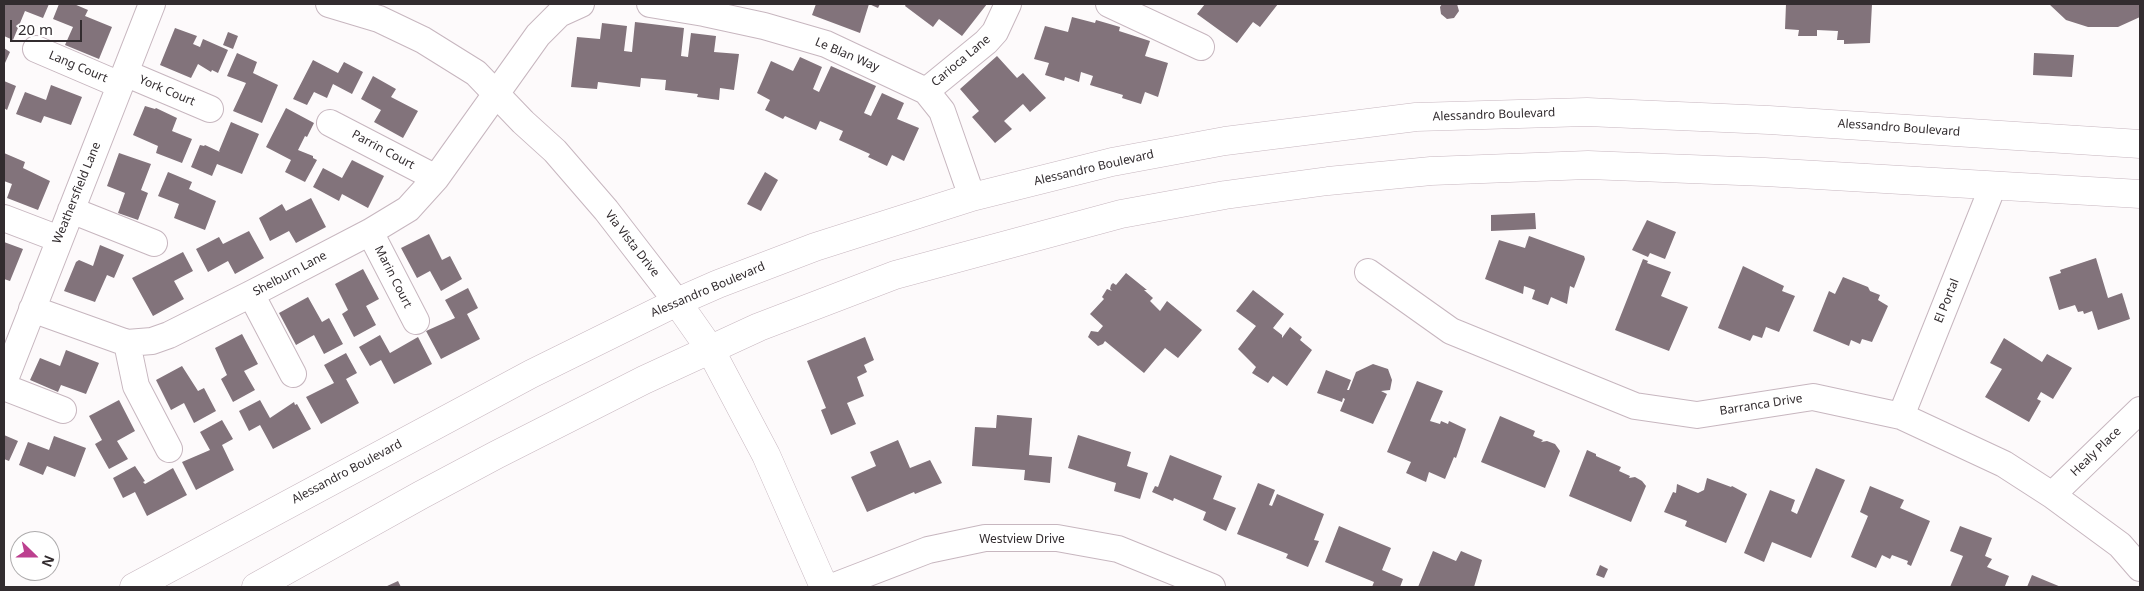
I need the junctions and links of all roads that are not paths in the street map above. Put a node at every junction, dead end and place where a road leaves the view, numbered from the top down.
1 (152, 4) edge
2 (329, 4) edge
3 (581, 4) edge
4 (650, 4) edge
5 (1008, 4) edge
6 (1108, 4) edge
7 (1201, 47) dead end
8 (36, 49) dead end
9 (122, 79) junction
10 (926, 91) junction
11 (496, 94) junction
12 (210, 109) dead end
13 (330, 123) dead end
14 (2140, 144) edge
15 (436, 178) junction
16 (1993, 186) junction
17 (2140, 194) edge
18 (972, 197) junction
19 (71, 210) junction
20 (4, 218) edge
21 (370, 232) junction
22 (59, 239) junction
23 (154, 243) dead end
24 (1368, 272) dead end
25 (251, 294) junction
26 (677, 302) junction
27 (32, 309) junction
28 (416, 321) dead end
29 (128, 343) junction
30 (710, 349) junction
31 (293, 374) dead end
32 (4, 382) edge
33 (4, 387) edge
34 (63, 410) dead end
35 (2140, 410) edge
36 (1901, 416) junction
37 (169, 449) dead end
38 (2052, 495) junction
39 (2140, 568) edge
40 (134, 587) edge
41 (256, 587) edge
42 (824, 587) edge
43 (832, 587) edge
44 (1212, 587) edge

1 - 9 street, Weathersfield Lane
2 - 11 street, Via Vista Drive
3 - 11 street
4 - 10 street, Le Blan Way
5 - 10 street, Carioca Lane
6 - 7 street
8 - 9 street, Lang Court
9 - 12 street, York Court
9 - 19 street, Weathersfield Lane
10 - 18 street, Le Blan Way
11 - 15 street, Shelburn Lane
11 - 26 street, Via Vista Drive
13 - 15 street, Parrin Court
14 - 18 main road, Alessandro Boulevard
15 - 21 street, Shelburn Lane
16 - 17 main road
16 - 30 main road
16 - 36 street, El Portal
18 - 26 main road, Alessandro Boulevard
19 - 22 street, Weathersfield Lane
19 - 23 street
20 - 22 street
21 - 25 street, Shelburn Lane
21 - 28 street, Marin Court
22 - 27 street, Weathersfield Lane
24 - 36 street, Barranca Drive
25 - 29 street, Shelburn Lane
25 - 31 street
26 - 30 main road, Via Vista Drive
26 - 40 main road, Alessandro Boulevard
27 - 29 street, Shelburn Lane
27 - 32 street, Weathersfield Lane
29 - 37 street
30 - 41 main road
30 - 42 main road, Via Vista Drive
33 - 34 street
35 - 38 street, Healy Place
36 - 38 street, Barranca Drive
38 - 39 street, Barranca Drive
43 - 44 street, Westview Drive

